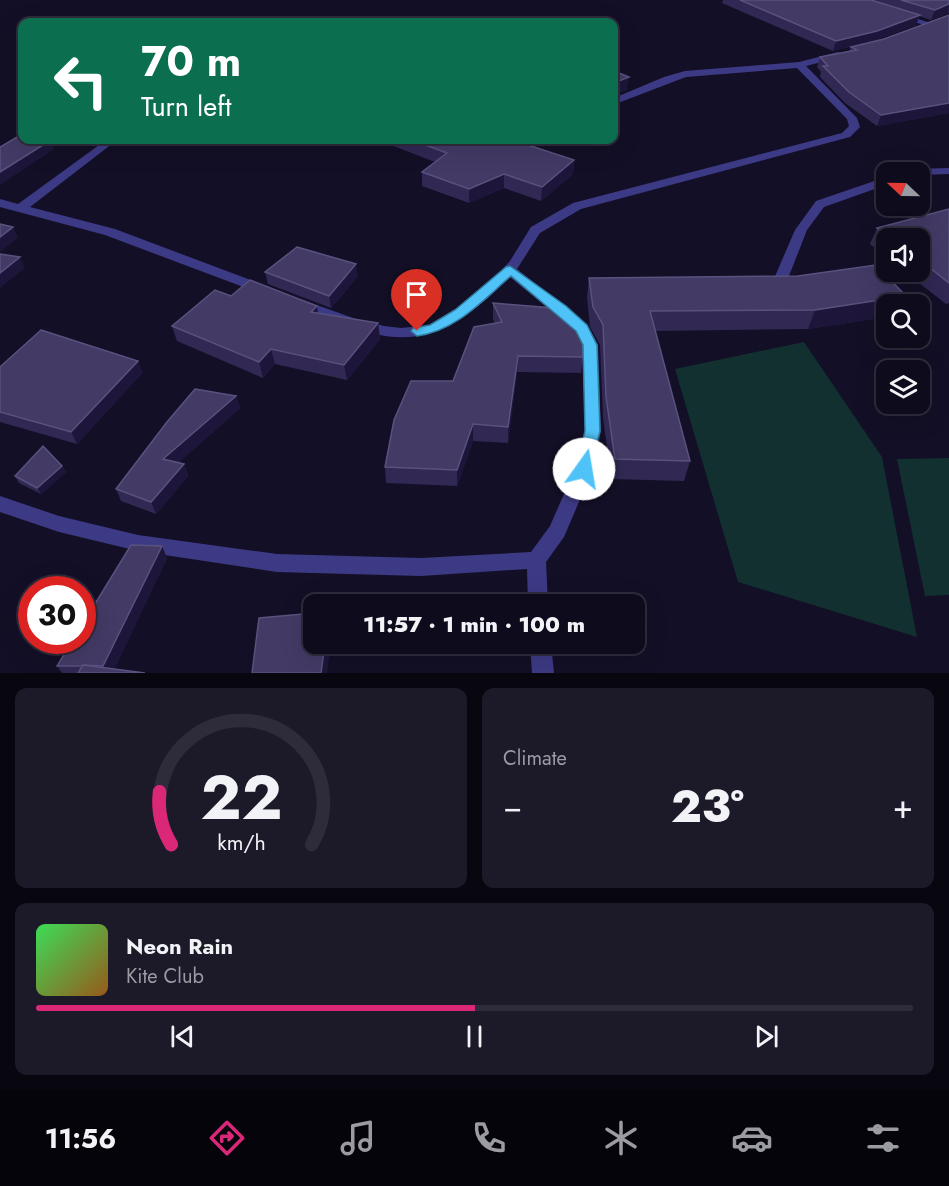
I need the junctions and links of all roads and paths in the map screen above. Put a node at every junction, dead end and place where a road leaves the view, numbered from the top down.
1 (892, 12) edge
2 (920, 28) edge
3 (843, 54) edge
4 (799, 65) junction
5 (618, 99) edge
6 (107, 144) edge
7 (949, 171) edge
8 (930, 172) edge
9 (876, 185) edge
10 (0, 203) edge
11 (22, 207) junction
12 (510, 270) junction
13 (780, 281) edge
14 (0, 504) edge
15 (536, 560) junction
16 (538, 594) edge
17 (542, 654) edge
18 (543, 673) edge

1 - 2 street
3 - 4 street
4 - 5 street
4 - 12 street
6 - 11 street
7 - 8 street
9 - 13 street
10 - 11 street
11 - 12 street
12 - 15 street
14 - 15 street
15 - 16 street
17 - 18 street

